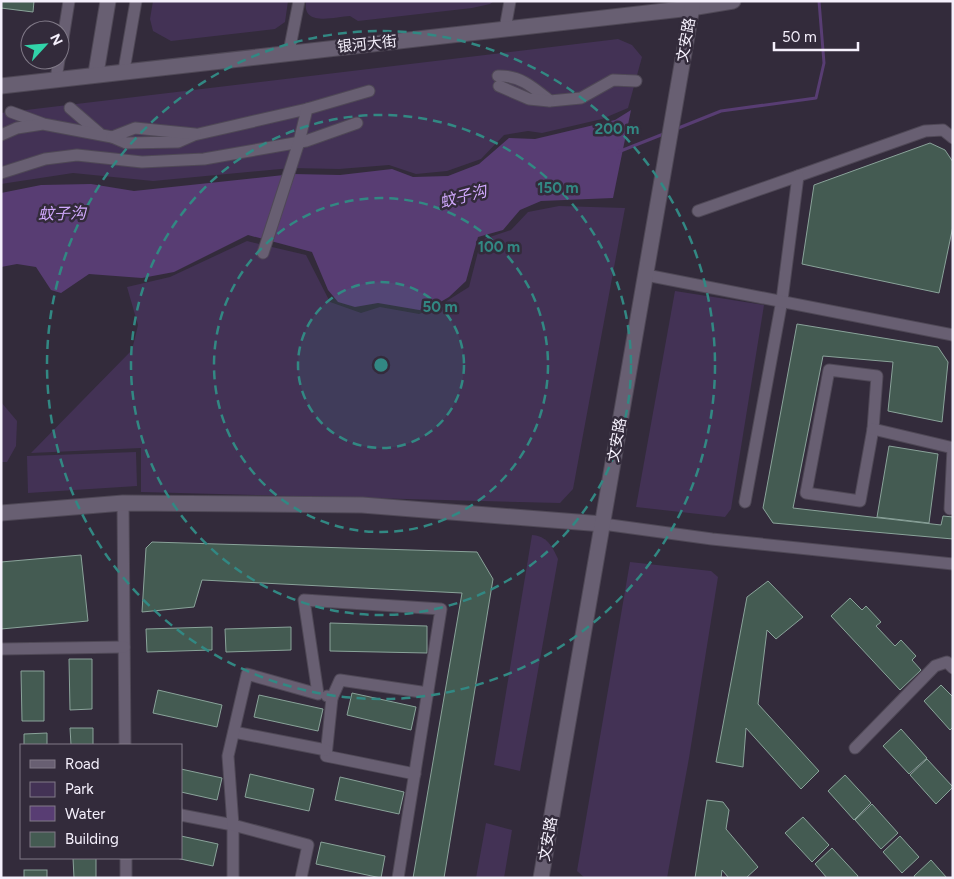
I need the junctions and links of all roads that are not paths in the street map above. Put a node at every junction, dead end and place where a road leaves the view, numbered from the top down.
1 (69, 1) edge
2 (108, 1) edge
3 (136, 1) edge
4 (298, 1) edge
5 (510, 1) edge
6 (733, 1) edge
7 (692, 5) edge
8 (66, 20) edge
9 (505, 29) junction
10 (289, 52) junction
11 (58, 70) edge
12 (124, 70) junction
13 (96, 73) junction
14 (56, 78) junction
15 (498, 81) dead end
16 (636, 81) dead end
17 (1, 86) edge
18 (369, 91) dead end
19 (70, 108) dead end
20 (307, 108) junction
21 (11, 112) dead end
22 (357, 123) dead end
23 (42, 124) junction
24 (1, 135) edge
25 (106, 136) junction
26 (953, 138) edge
27 (299, 142) junction
28 (1, 173) edge
29 (798, 176) junction
30 (698, 211) dead end
31 (263, 253) dead end
32 (646, 275) junction
33 (782, 300) junction
34 (953, 330) edge
35 (952, 335) edge
36 (873, 429) junction
37 (953, 448) edge
38 (745, 502) dead end
39 (123, 503) junction
40 (950, 509) dead end
41 (1, 513) edge
42 (602, 524) junction
43 (953, 564) edge
44 (124, 647) junction
45 (1, 649) edge
46 (953, 668) edge
47 (428, 693) junction
48 (318, 694) junction
49 (332, 698) junction
50 (234, 732) junction
51 (125, 744) edge
52 (855, 748) dead end
53 (326, 750) junction
54 (415, 774) junction
55 (182, 815) edge
56 (233, 825) junction
57 (126, 859) edge
58 (126, 878) edge
59 (233, 878) edge
60 (301, 878) edge
61 (398, 878) edge
62 (541, 878) edge

1 - 8 street
2 - 13 main road
3 - 12 street
4 - 10 street
5 - 9 street
6 - 7 main road, 银河大街
7 - 9 main road, 银河大街
7 - 32 main road, 文安路
9 - 10 main road, 银河大街
10 - 12 main road, 银河大街
11 - 14 street
12 - 13 main road, 银河大街
13 - 14 main road, 银河大街
14 - 17 main road, 银河大街
15 - 16 street
18 - 20 street
19 - 25 street
20 - 25 street
20 - 27 street
21 - 23 street
22 - 27 street
23 - 24 street
23 - 25 street
26 - 29 street
27 - 28 street
27 - 31 street
29 - 30 street
29 - 33 street
32 - 33 street
32 - 42 main road, 文安路
33 - 35 street
33 - 38 street
34 - 35 street
36 - 36 street
36 - 37 street
37 - 40 street
39 - 41 main road
39 - 42 main road
39 - 44 street
42 - 43 street
42 - 62 main road, 文安路
44 - 45 street
44 - 51 street
46 - 52 street
47 - 48 street
47 - 49 street
47 - 54 street
48 - 49 street
48 - 50 street
49 - 53 street
50 - 53 street
50 - 56 street
53 - 54 street
54 - 61 street
55 - 56 street
56 - 59 street
56 - 60 street
57 - 58 street

